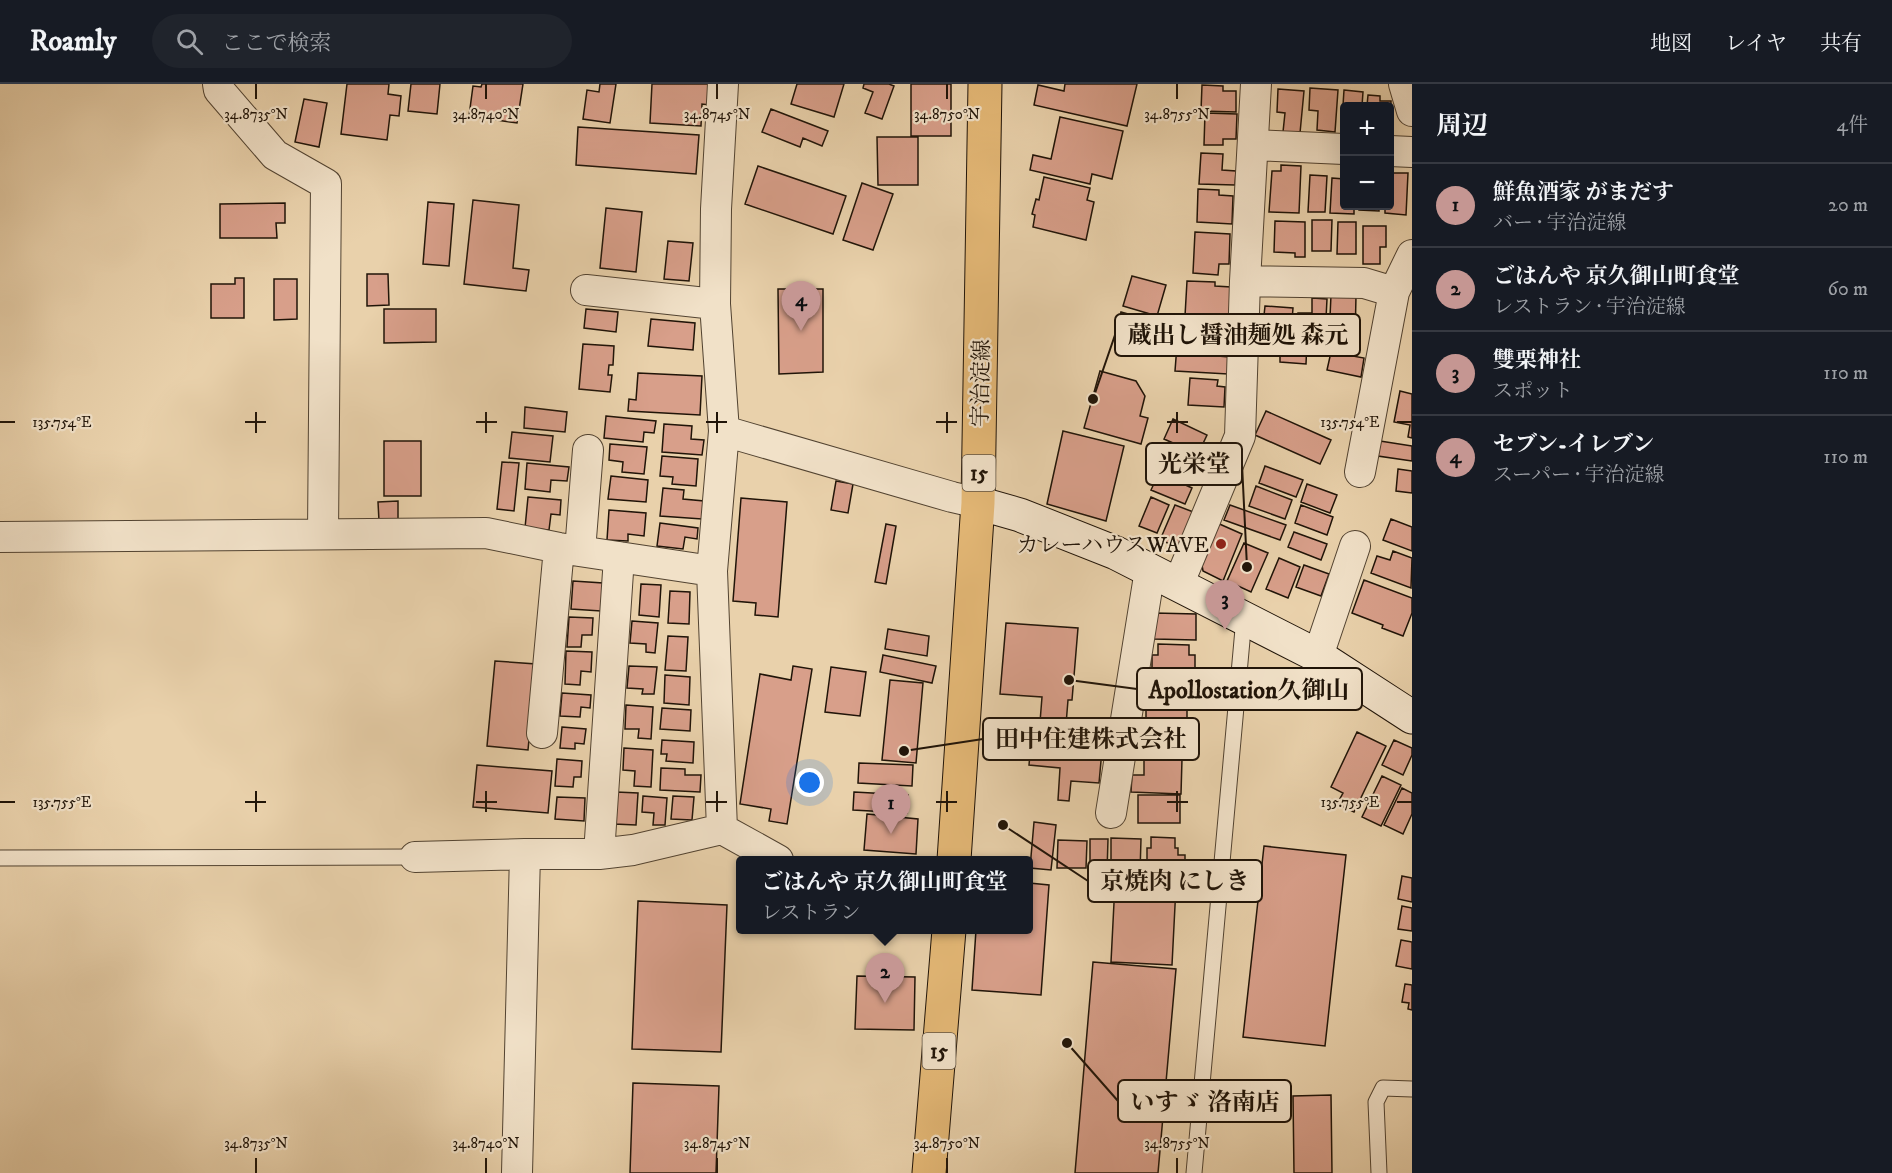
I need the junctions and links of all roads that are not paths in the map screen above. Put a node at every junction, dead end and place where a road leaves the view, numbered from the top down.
1 (218, 84) edge
2 (723, 84) edge
3 (985, 84) edge
4 (1256, 84) edge
5 (1404, 84) edge
6 (1412, 111) edge
7 (1253, 145) junction
8 (1340, 149) edge
9 (1394, 151) edge
10 (1412, 152) edge
11 (1412, 255) edge
12 (1245, 281) junction
13 (586, 291) dead end
14 (1394, 292) junction
15 (715, 304) junction
16 (723, 430) junction
17 (588, 450) dead end
18 (1360, 472) dead end
19 (978, 503) junction
20 (323, 533) junction
21 (0, 537) edge
22 (1355, 546) dead end
23 (569, 550) junction
24 (619, 557) junction
25 (712, 572) junction
26 (1164, 577) junction
27 (1244, 618) junction
28 (1318, 656) junction
29 (1412, 717) edge
30 (542, 733) dead end
31 (1111, 813) dead end
32 (722, 829) junction
33 (525, 854) junction
34 (599, 854) junction
35 (769, 856) edge
36 (954, 856) edge
37 (415, 857) joint
38 (0, 858) edge
39 (949, 934) edge
40 (1412, 1089) edge
41 (517, 1173) edge
42 (929, 1173) edge
43 (1194, 1173) edge
44 (1379, 1173) edge

1 - 20 street
2 - 15 street
3 - 19 main road, 宇治淀線 / 15
4 - 7 street
5 - 6 street
7 - 8 street
7 - 12 street
9 - 10 street
11 - 14 street
12 - 14 street
12 - 26 street
13 - 15 street
14 - 18 street
15 - 16 street
16 - 19 street
16 - 25 street
17 - 23 street
19 - 26 street
19 - 36 main road, 宇治淀線 / 15
20 - 21 street
20 - 23 street
22 - 28 street
23 - 24 street
23 - 30 street
24 - 25 street
24 - 34 street
25 - 32 street
26 - 27 street
26 - 31 street
27 - 28 street
27 - 43 lane
28 - 29 street
32 - 34 street
32 - 35 street
33 - 34 street
33 - 37 street
33 - 41 street
37 - 38 lane
39 - 42 main road, 15
40 - 44 lane

